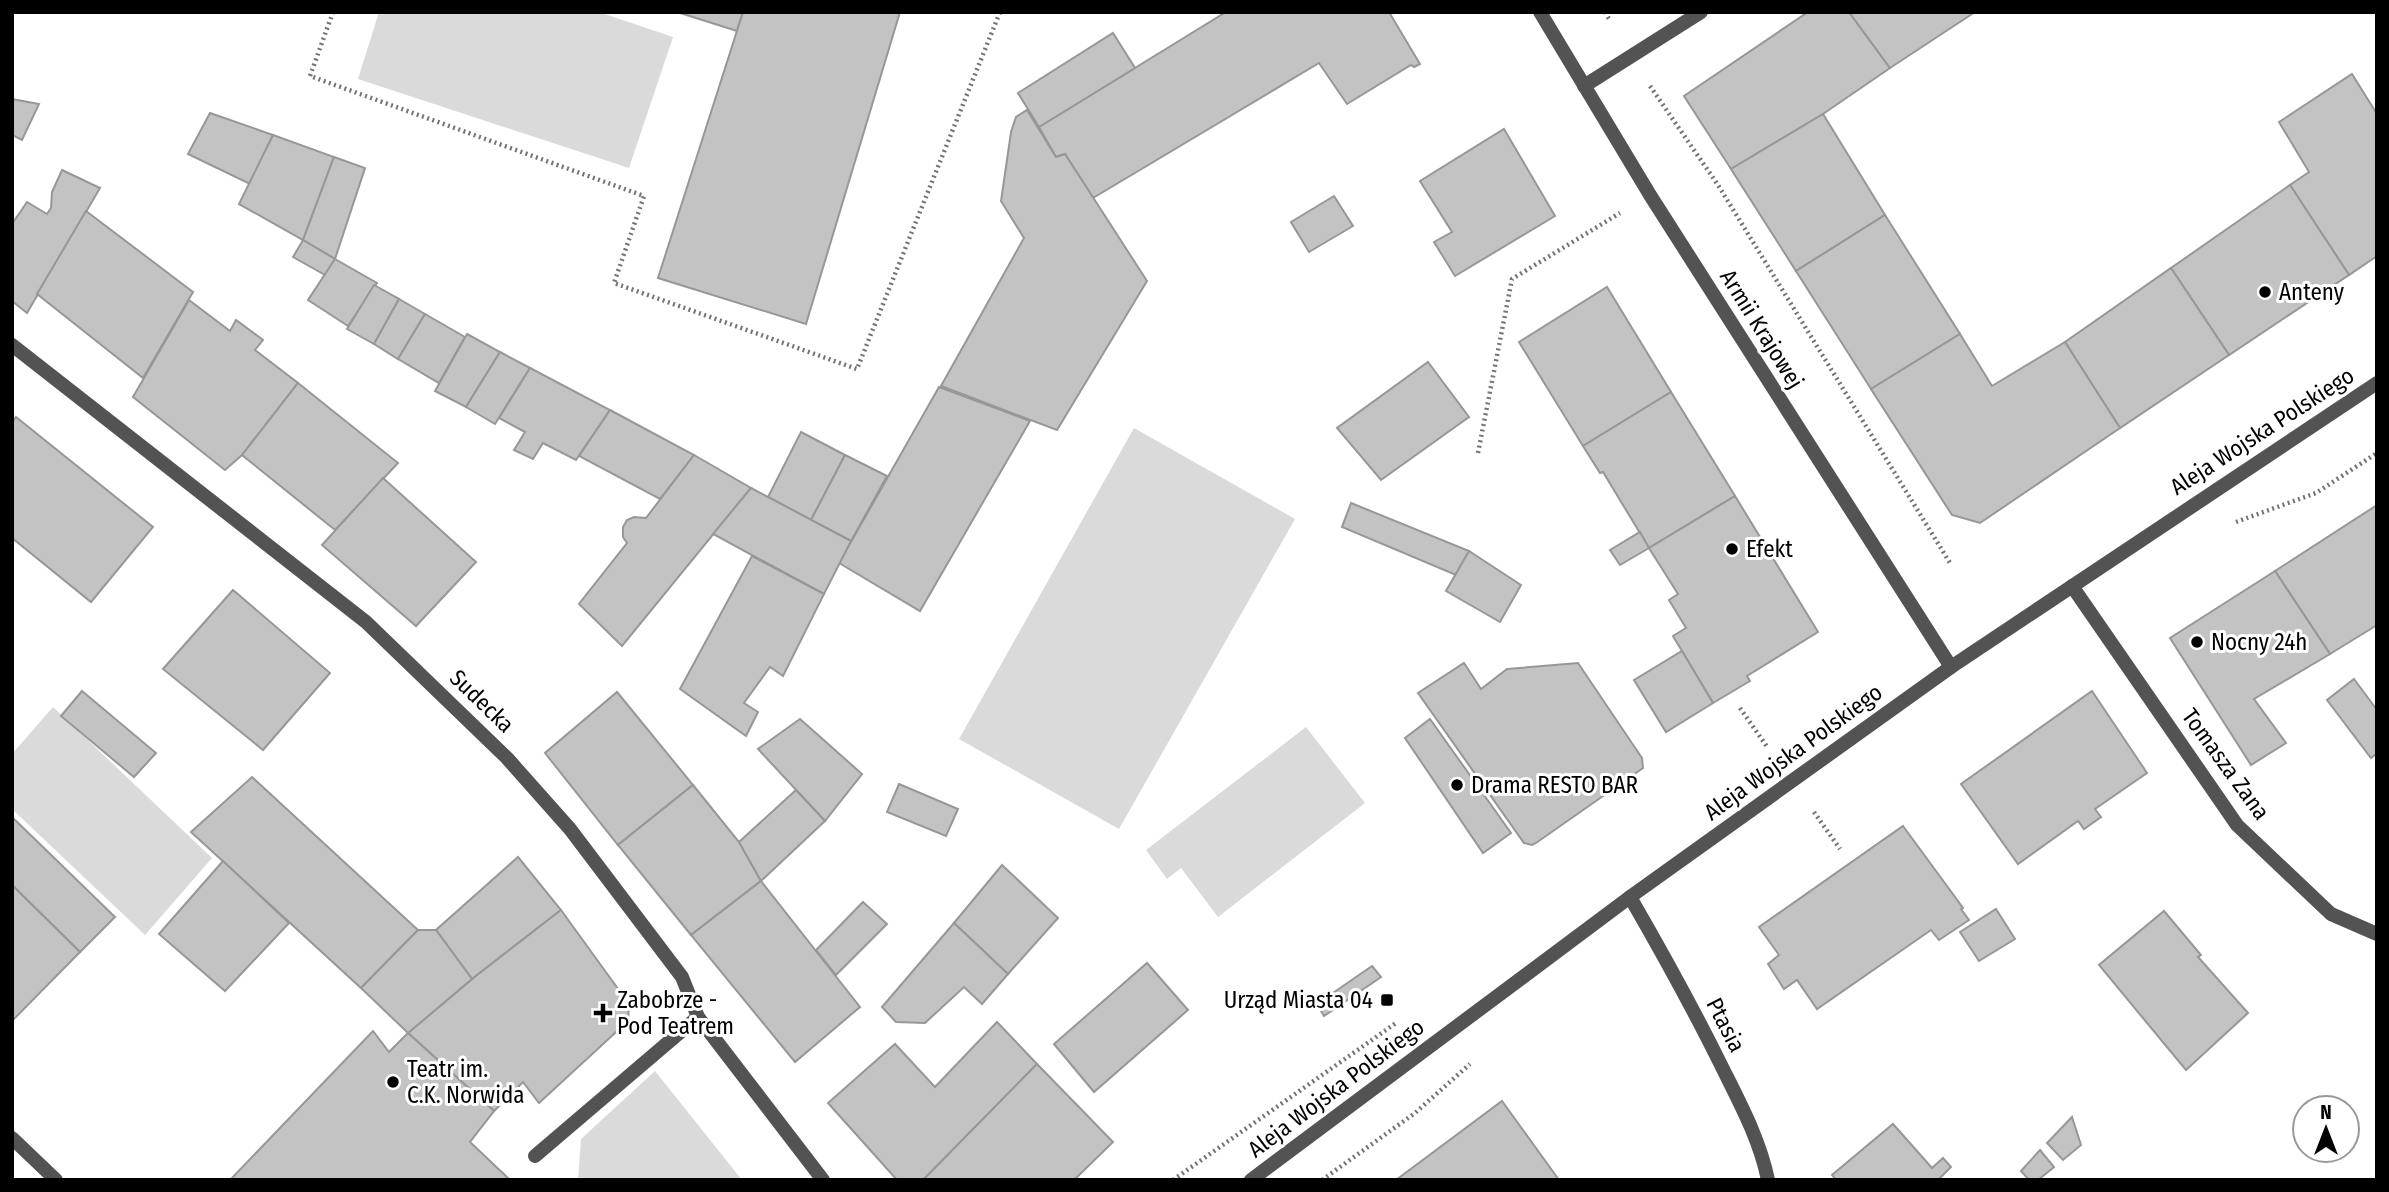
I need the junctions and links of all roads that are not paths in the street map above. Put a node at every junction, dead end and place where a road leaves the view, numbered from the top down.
1 (1540, 12) edge
2 (1701, 12) edge
3 (1584, 86) junction
4 (12, 345) edge
5 (2377, 383) edge
6 (2072, 586) junction
7 (1951, 667) junction
8 (1630, 897) junction
9 (2377, 934) edge
10 (698, 1017) junction
11 (12, 1138) edge
12 (534, 1156) dead end
13 (56, 1180) edge
14 (823, 1180) edge
15 (1251, 1180) edge
16 (1768, 1180) edge

1 - 3 street, Armii Krajowej
2 - 3 street
3 - 7 street, Armii Krajowej
4 - 10 street, Sudecka
5 - 6 street, Aleja Wojska Polskiego
6 - 7 street, Aleja Wojska Polskiego
6 - 9 street, Tomasza Zana
7 - 8 street, Aleja Wojska Polskiego
8 - 15 street, Aleja Wojska Polskiego
8 - 16 street, Ptasia
10 - 12 street
10 - 14 street, Sudecka
11 - 13 street

